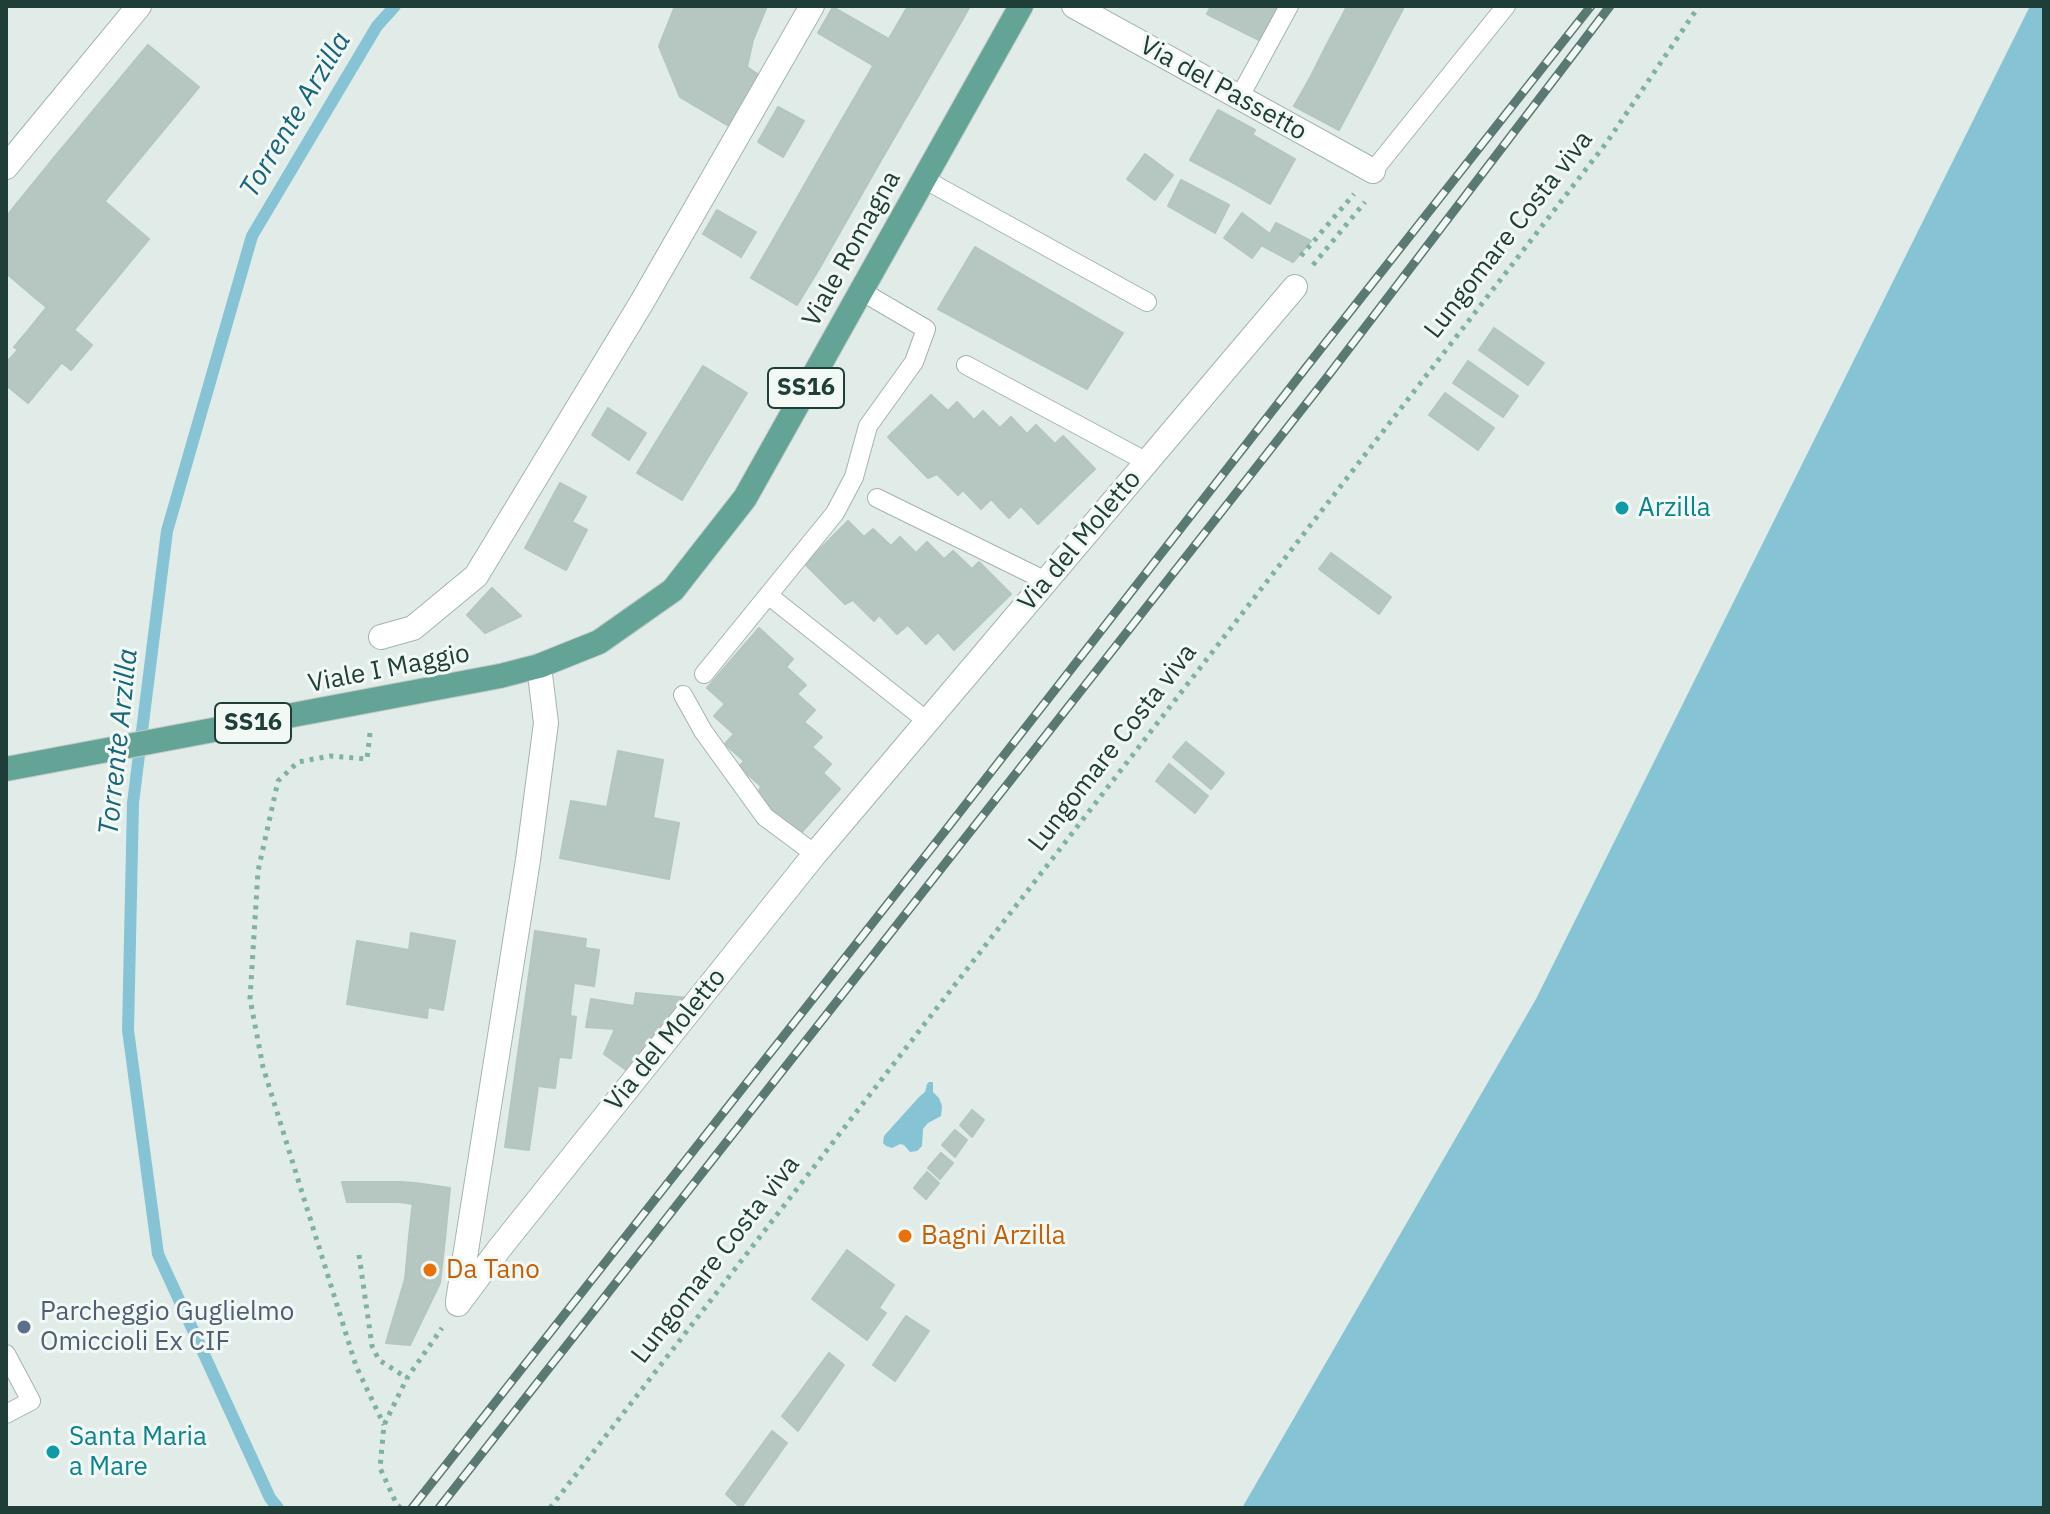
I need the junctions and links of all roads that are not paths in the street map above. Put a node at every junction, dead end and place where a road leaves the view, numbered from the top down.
1 (139, 6) edge
2 (812, 6) edge
3 (1021, 6) edge
4 (1074, 6) edge
5 (1289, 6) edge
6 (1506, 6) edge
7 (1239, 98) junction
8 (6, 167) edge
9 (1373, 171) joint
10 (924, 179) junction
11 (1295, 287) road end
12 (861, 291) junction
13 (1147, 302) dead end
14 (966, 365) dead end
15 (1147, 462) junction
16 (877, 498) dead end
17 (1046, 581) junction
18 (768, 595) junction
19 (381, 637) dead end
20 (539, 666) junction
21 (704, 674) dead end
22 (500, 676) joint
23 (683, 695) dead end
24 (927, 721) junction
25 (6, 769) edge
26 (815, 854) junction
27 (6, 1354) edge
28 (6, 1414) edge

1 - 8 street
2 - 19 street
3 - 10 main road, Viale Romagna / SS16
4 - 7 street, Via del Passetto
5 - 7 lane
6 - 9 lane
7 - 9 street, Via del Passetto
10 - 12 main road, Viale Romagna / SS16
10 - 13 lane
11 - 15 street, Via del Moletto
12 - 18 lane
12 - 20 main road, Viale Romagna / SS16
14 - 15 lane
15 - 17 street, Via del Moletto
16 - 17 lane
17 - 24 street, Via del Moletto
18 - 21 lane
18 - 24 lane
20 - 22 main road, Viale Romagna / SS16
20 - 26 street, Via del Moletto
22 - 25 main road, Viale I Maggio / SS16, bridge
23 - 26 lane
24 - 26 street, Via del Moletto
27 - 28 lane

